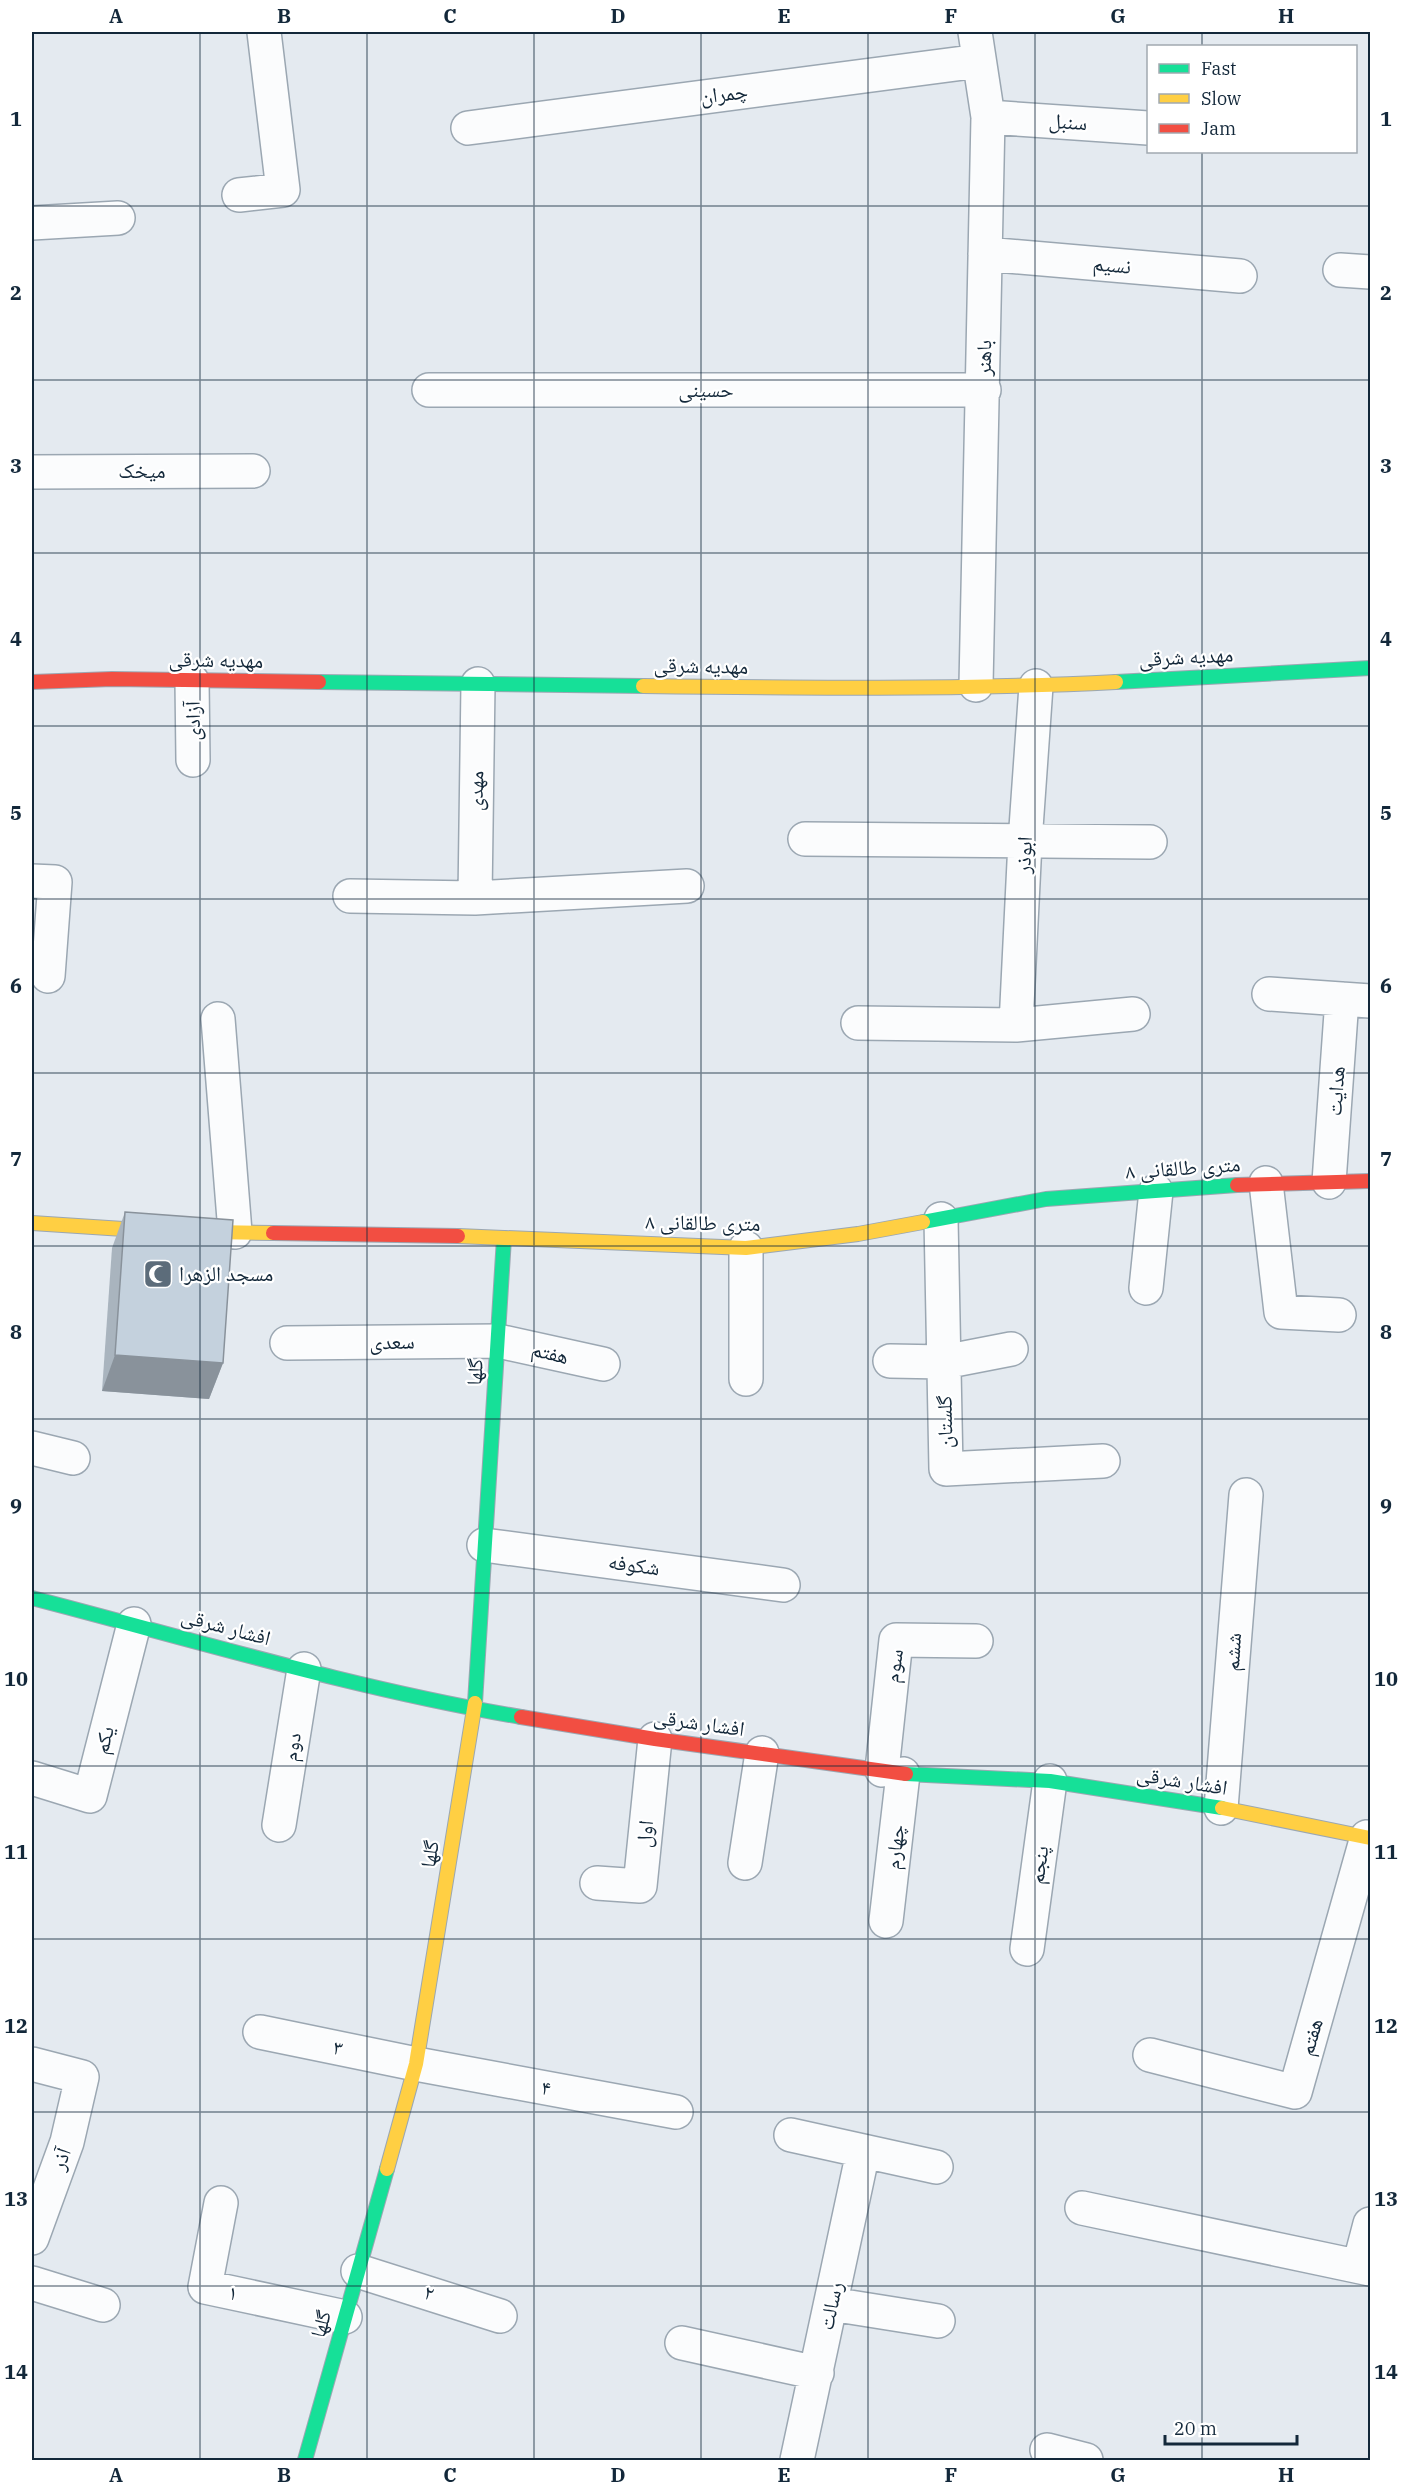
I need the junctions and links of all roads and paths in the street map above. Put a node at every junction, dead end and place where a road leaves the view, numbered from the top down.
1 (264, 32) edge
2 (977, 46) edge
3 (988, 117) junction
4 (468, 128) dead end
5 (1147, 128) edge
6 (239, 195) dead end
7 (118, 218) dead end
8 (32, 223) edge
9 (985, 254) junction
10 (1240, 276) dead end
11 (429, 390) dead end
12 (984, 390) junction
13 (253, 471) dead end
14 (32, 472) edge
15 (1371, 668) edge
16 (192, 681) junction
17 (32, 682) edge
18 (478, 684) junction
19 (976, 685) junction
20 (1036, 686) junction
21 (193, 760) dead end
22 (805, 839) dead end
23 (1024, 842) junction
24 (1150, 842) dead end
25 (32, 881) edge
26 (687, 886) dead end
27 (350, 896) dead end
28 (475, 898) junction
29 (48, 976) dead end
30 (1269, 994) dead end
31 (1356, 1000) edge
32 (1132, 1014) dead end
33 (218, 1019) dead end
34 (858, 1023) dead end
35 (1016, 1025) junction
36 (1371, 1181) edge
37 (1329, 1182) junction
38 (1266, 1183) junction
39 (1156, 1191) junction
40 (941, 1219) junction
41 (32, 1223) edge
42 (235, 1232) junction
43 (504, 1239) junction
44 (746, 1248) junction
45 (1146, 1288) dead end
46 (1339, 1315) dead end
47 (498, 1341) junction
48 (287, 1343) dead end
49 (1011, 1349) dead end
50 (890, 1361) dead end
51 (944, 1362) junction
52 (603, 1364) dead end
53 (746, 1379) dead end
54 (32, 1448) edge
55 (73, 1458) dead end
56 (1102, 1461) dead end
57 (1246, 1495) dead end
58 (484, 1545) junction
59 (783, 1585) dead end
60 (32, 1598) edge
61 (134, 1624) junction
62 (976, 1641) dead end
63 (304, 1669) junction
64 (475, 1709) junction
65 (655, 1739) junction
66 (762, 1753) junction
67 (893, 1772) junction
68 (32, 1778) edge
69 (1050, 1781) junction
70 (1221, 1808) junction
71 (279, 1825) dead end
72 (1369, 1838) edge
73 (745, 1863) dead end
74 (597, 1883) dead end
75 (886, 1921) dead end
76 (1027, 1949) dead end
77 (260, 2032) dead end
78 (1150, 2055) dead end
79 (32, 2064) edge
80 (416, 2064) junction
81 (676, 2112) dead end
82 (791, 2135) dead end
83 (863, 2152) junction
84 (936, 2167) dead end
85 (221, 2203) dead end
86 (1082, 2208) dead end
87 (1371, 2224) edge
88 (33, 2230) edge
89 (1365, 2268) edge
90 (358, 2271) junction
91 (32, 2283) edge
92 (831, 2304) junction
93 (103, 2305) dead end
94 (501, 2316) dead end
95 (345, 2317) junction
96 (938, 2321) dead end
97 (682, 2343) dead end
98 (817, 2373) junction
99 (1047, 2450) dead end
100 (305, 2460) edge
101 (797, 2460) edge
102 (1086, 2460) edge

1 - 6 street
2 - 3 street, باهنر
2 - 4 street, چمران
3 - 5 street, سنبل
3 - 9 street, باهنر
7 - 8 street
9 - 10 street, نسیم
9 - 12 street, باهنر
11 - 12 street, حسینی
12 - 19 street, باهنر
13 - 14 street, میخک
15 - 20 street, مهدیه شرقی
16 - 17 street, مهدیه شرقی
16 - 18 street, مهدیه شرقی
16 - 21 street, آزادی
18 - 19 street, مهدیه شرقی
18 - 28 street, مهدی
19 - 20 street, مهدیه شرقی
20 - 23 street, ابوذر
22 - 23 street
23 - 24 street
23 - 35 street, ابوذر
25 - 29 street
26 - 28 street
27 - 28 street
30 - 31 street
31 - 37 street, هدایت
32 - 35 street
33 - 42 street
34 - 35 street
36 - 37 street, ۸ متری طالقانی
37 - 38 street, ۸ متری طالقانی
38 - 39 street, ۸ متری طالقانی
38 - 46 street
39 - 40 street, ۸ متری طالقانی
39 - 45 street
40 - 44 street, ۸ متری طالقانی
40 - 51 street, گلستان
41 - 42 street, ۸ متری طالقانی
42 - 43 street, ۸ متری طالقانی
43 - 44 street, ۸ متری طالقانی
43 - 47 street, گلها
44 - 53 street
47 - 48 street, سعدی
47 - 52 street, هفتم
47 - 58 street, گلها
49 - 51 street
50 - 51 street
51 - 56 street, گلستان
54 - 55 street
57 - 70 street, ششم
58 - 59 street, شکوفه
58 - 64 street, گلها
60 - 61 street, افشار شرقی
61 - 63 street, افشار شرقی
61 - 68 street, یکم
62 - 67 street, سوم
63 - 64 street, افشار شرقی
63 - 71 street, دوم
64 - 65 street, افشار شرقی
64 - 80 street, گلها
65 - 66 street, افشار شرقی
65 - 74 street, اول
66 - 67 street, افشار شرقی
66 - 73 street
67 - 69 street, افشار شرقی
67 - 75 street, چهارم
69 - 70 street, افشار شرقی
69 - 76 street, پنجم
70 - 72 street, افشار شرقی
72 - 78 street, هفتم
77 - 80 street, ۳
79 - 88 street, آذر
80 - 81 street, ۴
80 - 90 street, گلها
82 - 83 street
83 - 84 street
83 - 92 street, رسالت
85 - 95 street, ۱
86 - 89 street
87 - 89 street
90 - 94 street, ۲
90 - 95 street, گلها
91 - 93 street
92 - 96 street
92 - 98 street, رسالت
95 - 100 street, گلها
97 - 98 street
98 - 101 street, رسالت
99 - 102 street

